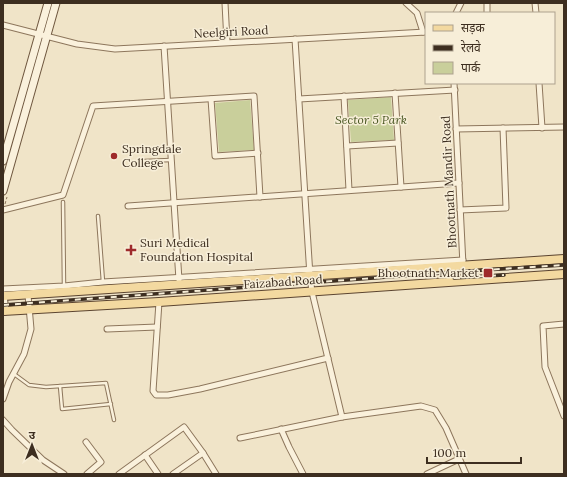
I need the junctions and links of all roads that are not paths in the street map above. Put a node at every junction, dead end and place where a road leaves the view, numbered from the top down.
1 (48, 3) edge
2 (56, 3) edge
3 (225, 3) edge
4 (406, 3) edge
5 (461, 3) edge
6 (456, 12) edge
7 (3, 25) edge
8 (425, 32) edge
9 (39, 34) junction
10 (47, 37) junction
11 (295, 39) junction
12 (227, 42) junction
13 (164, 46) junction
14 (454, 84) edge
15 (539, 84) edge
16 (455, 90) junction
17 (396, 93) junction
18 (344, 96) junction
19 (211, 99) junction
20 (299, 99) junction
21 (168, 102) junction
22 (564, 127) edge
23 (503, 128) junction
24 (542, 128) junction
25 (456, 130) junction
26 (398, 143) junction
27 (347, 146) junction
28 (258, 153) junction
29 (171, 160) junction
30 (3, 161) edge
31 (144, 161) dead end
32 (5, 178) edge
33 (459, 183) junction
34 (401, 187) junction
35 (349, 190) junction
36 (3, 191) edge
37 (305, 194) junction
38 (260, 196) junction
39 (63, 202) dead end
40 (174, 203) junction
41 (128, 206) dead end
42 (3, 210) edge
43 (460, 210) junction
44 (98, 216) dead end
45 (564, 259) edge
46 (463, 262) junction
47 (310, 273) junction
48 (564, 274) edge
49 (179, 281) junction
50 (464, 281) junction
51 (103, 282) junction
52 (64, 286) junction
53 (3, 289) edge
54 (312, 292) junction
55 (28, 294) junction
56 (3, 296) edge
57 (159, 302) junction
58 (29, 310) junction
59 (4, 311) edge
60 (564, 324) edge
61 (157, 327) junction
62 (107, 329) dead end
63 (328, 358) junction
64 (13, 374) junction
65 (60, 386) junction
66 (3, 399) edge
67 (111, 404) junction
68 (564, 416) edge
69 (342, 417) junction
70 (3, 420) edge
71 (114, 420) dead end
72 (281, 429) junction
73 (240, 438) dead end
74 (86, 442) dead end
75 (203, 453) junction
76 (145, 455) junction
77 (460, 459) junction
78 (64, 474) edge
79 (87, 474) edge
80 (119, 474) edge
81 (158, 474) edge
82 (173, 474) edge
83 (216, 474) edge
84 (303, 474) edge
85 (426, 474) edge
86 (466, 474) edge

1 - 9 street
2 - 10 street
3 - 12 street
4 - 8 street
5 - 6 street
7 - 9 street, Neelgiri Road
8 - 11 street, Neelgiri Road
9 - 10 street, Neelgiri Road
9 - 30 street
10 - 13 street, Neelgiri Road
10 - 32 street
11 - 12 street, Neelgiri Road
11 - 20 street
12 - 13 street, Neelgiri Road
13 - 21 street
14 - 16 street, Bhootnath Mandir Road
15 - 24 street
16 - 17 street
16 - 25 street, Bhootnath Mandir Road
17 - 18 street
17 - 26 street
18 - 20 street
18 - 27 street
19 - 21 street
19 - 28 street
19 - 28 street
20 - 37 street
21 - 29 street
21 - 42 street
22 - 24 street
23 - 24 street
23 - 25 street
23 - 43 street
25 - 33 street, Bhootnath Mandir Road
26 - 27 street
26 - 34 street
27 - 35 street
28 - 38 street
29 - 31 lane
29 - 40 street
32 - 36 street
33 - 34 street
33 - 43 street, Bhootnath Mandir Road
34 - 35 street
35 - 37 street
37 - 38 street
37 - 47 street
38 - 40 street
39 - 52 lane
40 - 41 street
40 - 49 street
43 - 46 street, Bhootnath Mandir Road
44 - 51 lane
45 - 46 main road, Faizabad Road
46 - 47 main road, Faizabad Road
46 - 50 street, Bhootnath Mandir Road
47 - 49 main road, Faizabad Road
47 - 54 street
48 - 50 main road, Faizabad Road
49 - 51 street
49 - 55 main road, Faizabad Road
50 - 54 main road, Faizabad Road
51 - 52 street
52 - 53 street
54 - 57 main road, Faizabad Road
54 - 63 street
55 - 56 main road, Faizabad Road
55 - 58 street
56 - 59 street
57 - 58 main road, Faizabad Road
57 - 61 street
58 - 59 main road, Faizabad Road
58 - 64 street
60 - 68 street
61 - 62 street
61 - 63 street
63 - 69 street
64 - 65 lane
64 - 66 street
65 - 67 lane
65 - 67 lane
67 - 71 lane
69 - 72 street
69 - 77 street
70 - 78 street
72 - 73 street
72 - 84 street
74 - 79 street
75 - 76 street
75 - 82 street
75 - 83 street
76 - 80 street
76 - 81 street
77 - 85 street
77 - 86 street

